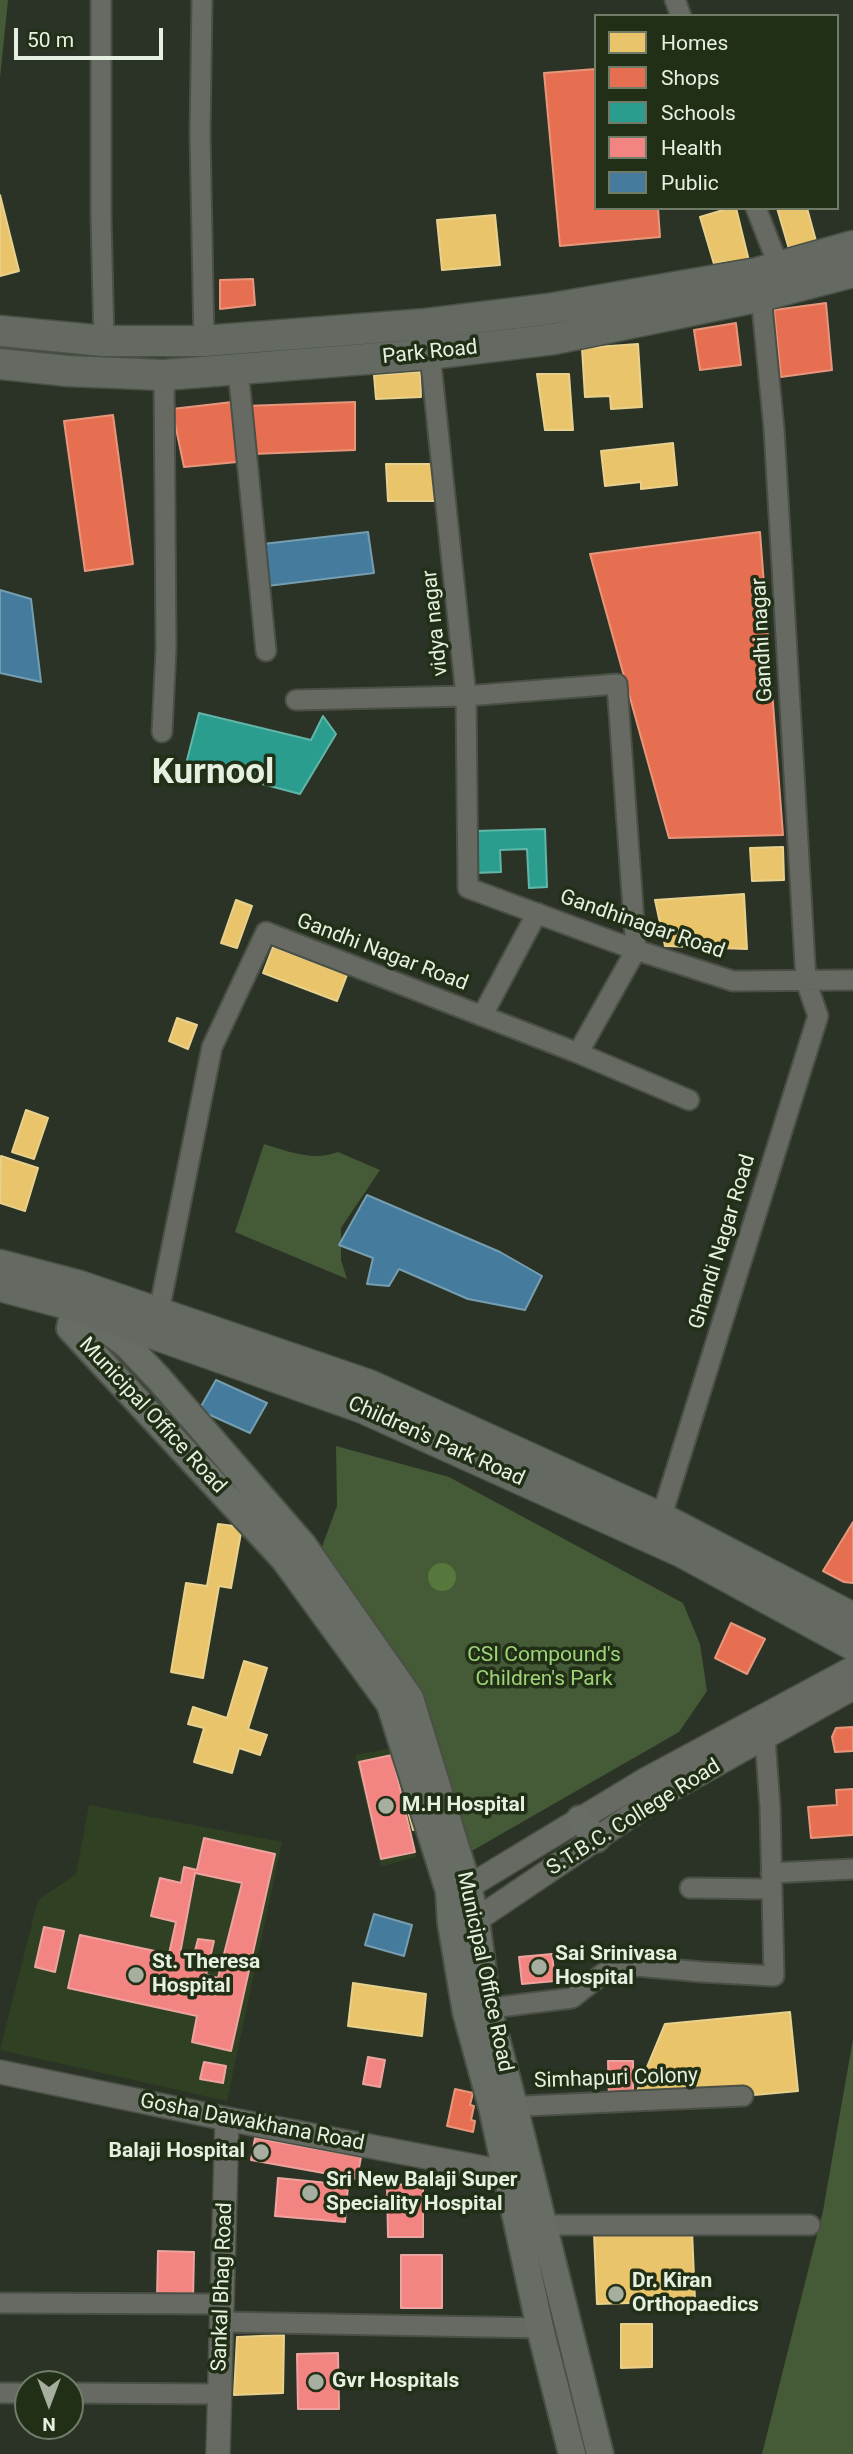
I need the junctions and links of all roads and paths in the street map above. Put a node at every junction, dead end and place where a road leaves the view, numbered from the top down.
1 (101, 0) edge
2 (202, 0) edge
3 (757, 210) edge
4 (853, 246) edge
5 (779, 267) junction
6 (853, 272) edge
7 (761, 296) junction
8 (426, 324) junction
9 (0, 331) edge
10 (104, 341) junction
11 (204, 341) junction
12 (430, 354) junction
13 (0, 364) edge
14 (238, 369) junction
15 (164, 375) junction
16 (266, 651) dead end
17 (466, 696) junction
18 (296, 700) dead end
19 (162, 732) dead end
20 (468, 888) joint
21 (537, 914) junction
22 (636, 950) junction
23 (853, 980) edge
24 (806, 981) junction
25 (482, 1016) junction
26 (578, 1053) junction
27 (689, 1100) dead end
28 (0, 1265) edge
29 (0, 1286) edge
30 (77, 1296) junction
31 (159, 1311) junction
32 (661, 1518) junction
33 (853, 1618) edge
34 (853, 1645) edge
35 (853, 1668) edge
36 (853, 1688) edge
37 (765, 1738) junction
38 (588, 1829) junction
39 (853, 1869) edge
40 (771, 1881) junction
41 (690, 1888) dead end
42 (458, 1889) junction
43 (464, 1922) junction
44 (477, 2010) junction
45 (1, 2078) edge
46 (743, 2096) dead end
47 (503, 2107) junction
48 (227, 2119) junction
49 (505, 2172) junction
50 (543, 2225) junction
51 (810, 2225) dead end
52 (0, 2303) edge
53 (223, 2313) junction
54 (540, 2328) junction
55 (84, 2393) edge
56 (219, 2394) junction
57 (218, 2454) edge
58 (572, 2454) edge
59 (600, 2454) edge

1 - 10 street
2 - 11 street
3 - 5 street
4 - 5 main road, Park Road
5 - 8 main road, Park Road
6 - 7 main road, Park Road
7 - 12 main road, Park Road
7 - 24 street, Gandhi nagar
8 - 11 main road, Park Road
8 - 12 main road
9 - 10 main road, Park Road
10 - 11 main road, Park Road
12 - 14 main road, Park Road
12 - 17 street, vidya nagar
13 - 15 main road, Park Road
14 - 15 main road, Park Road
14 - 16 street
15 - 19 street
17 - 18 street
17 - 20 street, vidya nagar
17 - 22 street
20 - 21 street, Gandhinagar Road
21 - 22 street, Gandhinagar Road
21 - 25 street
22 - 24 street, Gandhinagar Road
22 - 26 street
23 - 24 street
24 - 32 street, Ghandi Nagar Road
25 - 26 street, Gandhi Nagar Road
25 - 31 street, Gandhi Nagar Road
26 - 27 street, Gandhi Nagar Road
28 - 30 main road, Children's Park Road
29 - 30 main road, Children's Park Road
30 - 31 main road, Children's Park Road
30 - 34 main road, Children's Park Road
30 - 42 main road, Municipal Office Road
31 - 32 main road, Children's Park Road
32 - 33 main road, Children's Park Road
35 - 38 street
36 - 37 street, S.T.B.C. College Road
37 - 38 street, S.T.B.C. College Road
37 - 40 street
38 - 42 street
38 - 43 street, S.T.B.C. College Road
39 - 40 street
40 - 41 street
40 - 44 street
42 - 43 main road, Municipal Office Road
43 - 44 main road, Municipal Office Road
44 - 47 main road, Municipal Office Road
45 - 48 street, Gosha Dawakhana Road
46 - 47 street, Simhapuri Colony
47 - 49 main road, Municipal Office Road
47 - 50 main road, Municipal Office Road
48 - 49 street, Gosha Dawakhana Road
48 - 53 street, Sankal Bhag Road
49 - 54 main road, Municipal Office Road
50 - 51 street
50 - 59 main road, Municipal Office Road
52 - 53 street
53 - 54 street
53 - 56 street, Sankal Bhag Road
54 - 58 main road, Municipal Office Road
55 - 56 street
56 - 57 street, Sankal Bhag Road

